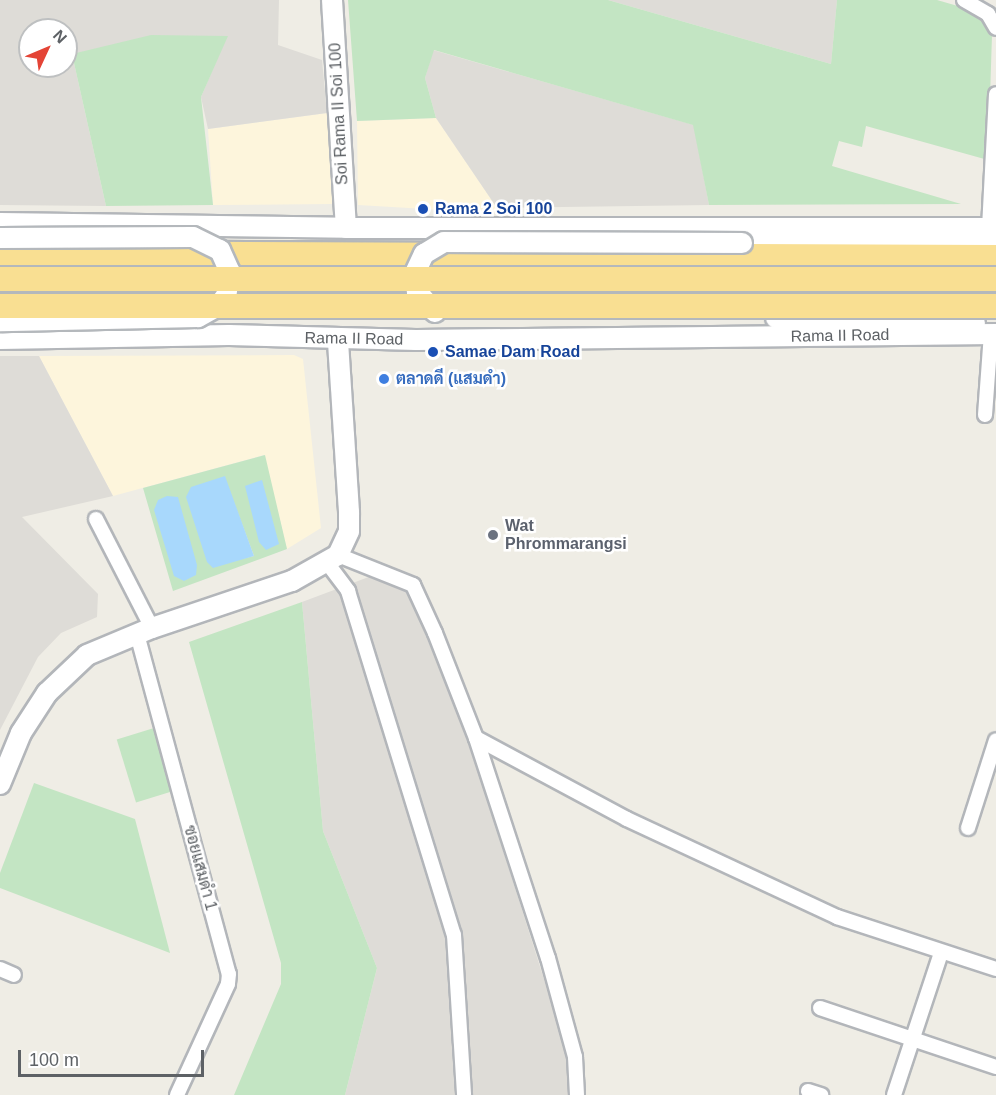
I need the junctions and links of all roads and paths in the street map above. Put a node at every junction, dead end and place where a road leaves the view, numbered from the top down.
1 (332, 0) edge
2 (964, 0) edge
3 (996, 28) edge
4 (996, 94) edge
5 (0, 223) edge
6 (346, 228) junction
7 (994, 232) edge
8 (0, 238) edge
9 (0, 253) edge
10 (996, 257) edge
11 (0, 279) edge
12 (996, 279) edge
13 (0, 301) edge
14 (996, 301) edge
15 (0, 306) edge
16 (996, 306) edge
17 (0, 321) edge
18 (994, 332) edge
19 (0, 339) edge
20 (338, 340) junction
21 (985, 415) dead end
22 (96, 519) dead end
23 (333, 560) junction
24 (144, 631) junction
25 (476, 738) junction
26 (996, 740) edge
27 (0, 784) edge
28 (968, 828) dead end
29 (941, 953) junction
30 (0, 969) edge
31 (996, 969) edge
32 (14, 975) dead end
33 (820, 1008) dead end
34 (914, 1039) junction
35 (996, 1067) edge
36 (177, 1095) edge
37 (464, 1095) edge
38 (577, 1095) edge
39 (894, 1095) edge

1 - 6 main road, Soi Rama II Soi 100
2 - 3 street
4 - 7 street
5 - 6 main road
6 - 7 main road
7 - 18 main road, bridge
8 - 17 main road, bridge
9 - 10 highway
11 - 12 highway, bridge
13 - 14 highway, Rama II Road
15 - 16 highway, bridge
18 - 20 main road, Rama II Road
18 - 21 street
19 - 20 main road, Rama II Road
20 - 23 main road
22 - 24 street, ซอยแสมดำ 1
23 - 24 main road
23 - 25 street
23 - 37 street
24 - 27 main road
24 - 36 street, ซอยแสมดำ 1
25 - 29 street
25 - 38 street
26 - 28 street
29 - 31 street
29 - 34 street
30 - 32 street
33 - 34 street
34 - 35 street
34 - 39 street

